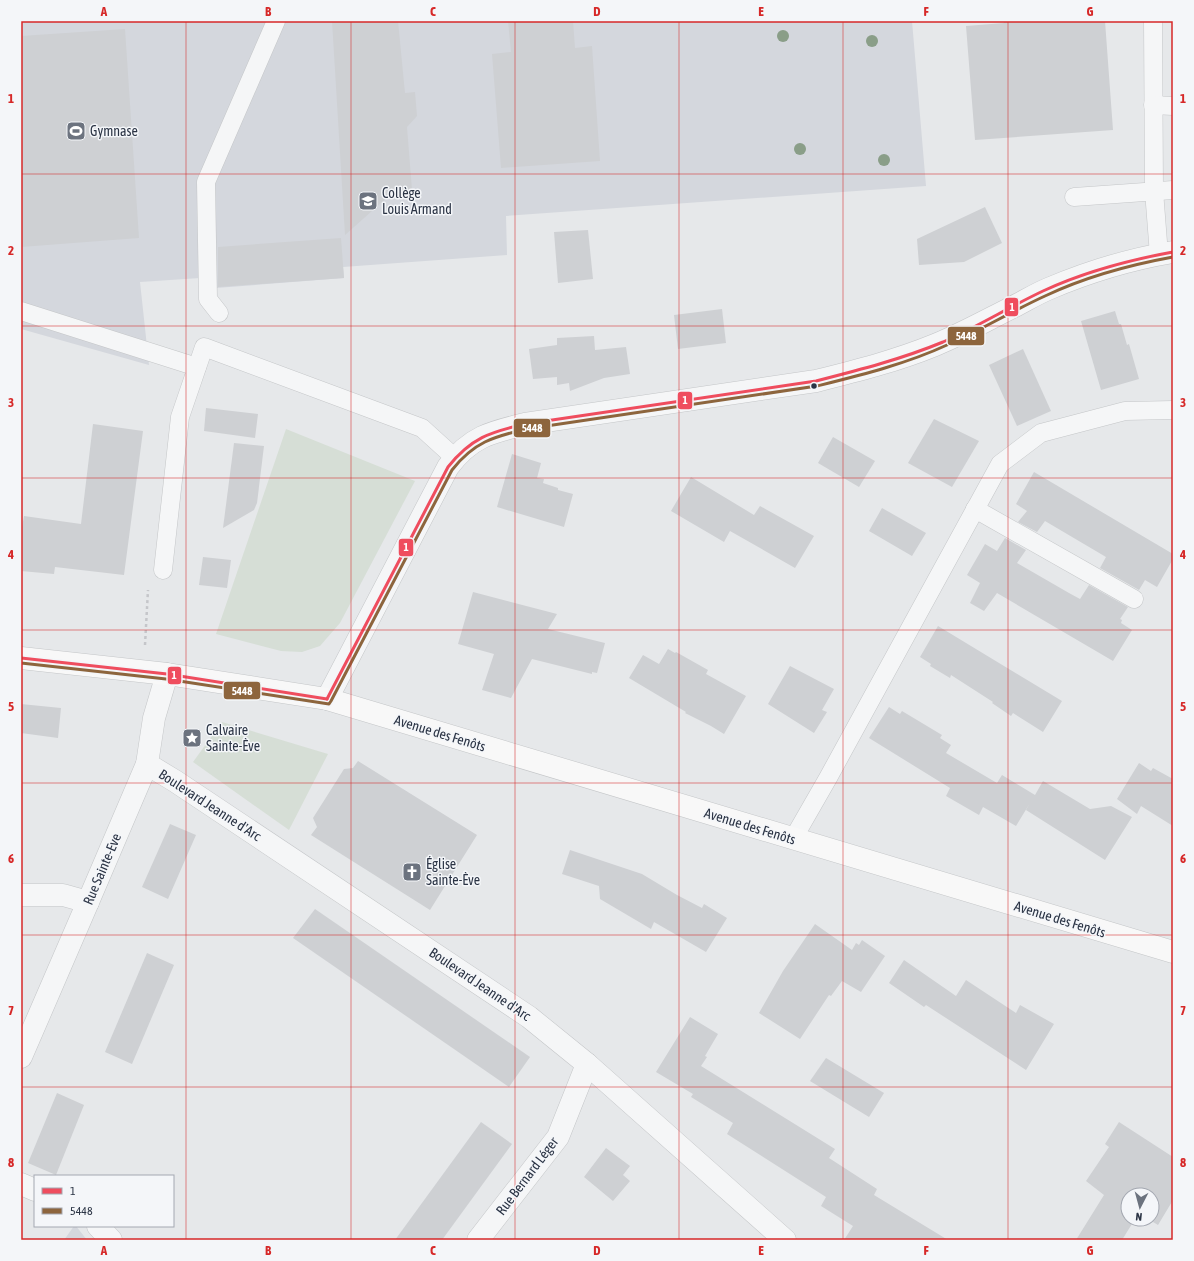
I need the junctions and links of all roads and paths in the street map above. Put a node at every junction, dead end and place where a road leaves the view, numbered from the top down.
1 (276, 21) edge
2 (1153, 21) edge
3 (1153, 105) junction
4 (1173, 106) edge
5 (1173, 190) edge
6 (1154, 191) junction
7 (1074, 197) dead end
8 (1166, 253) edge
9 (21, 311) edge
10 (219, 313) dead end
11 (197, 367) junction
12 (1173, 410) edge
13 (455, 458) junction
14 (976, 509) junction
15 (163, 570) joint
16 (1134, 600) dead end
17 (21, 658) edge
18 (143, 672) junction
19 (167, 674) junction
20 (327, 699) junction
21 (146, 764) junction
22 (793, 839) junction
23 (21, 895) edge
24 (88, 902) junction
25 (1173, 952) edge
26 (21, 1057) edge
27 (587, 1064) junction
28 (21, 1184) edge
29 (34, 1190) edge
30 (99, 1227) edge
31 (111, 1240) edge
32 (478, 1240) edge
33 (785, 1240) edge

1 - 10 lane
2 - 3 lane
3 - 4 lane
3 - 6 lane
5 - 6 lane
6 - 7 lane
6 - 8 lane
8 - 13 street
9 - 11 lane
11 - 13 lane
11 - 15 lane
12 - 14 lane
13 - 20 street
14 - 16 lane
14 - 22 lane
15 - 18 path
17 - 18 main road, Avenue des Fenôts
18 - 19 main road, Avenue des Fenôts
19 - 20 main road, Avenue des Fenôts
19 - 21 street, Rue Sainte-Eve
20 - 22 main road, Avenue des Fenôts
21 - 24 street, Rue Sainte-Eve
21 - 27 street, Boulevard Jeanne d'Arc
22 - 25 main road, Avenue des Fenôts
23 - 24 street
24 - 26 street, Rue Sainte-Eve
27 - 32 street, Rue Bernard Léger
27 - 33 street, Boulevard Jeanne d'Arc
28 - 29 street
30 - 31 street

